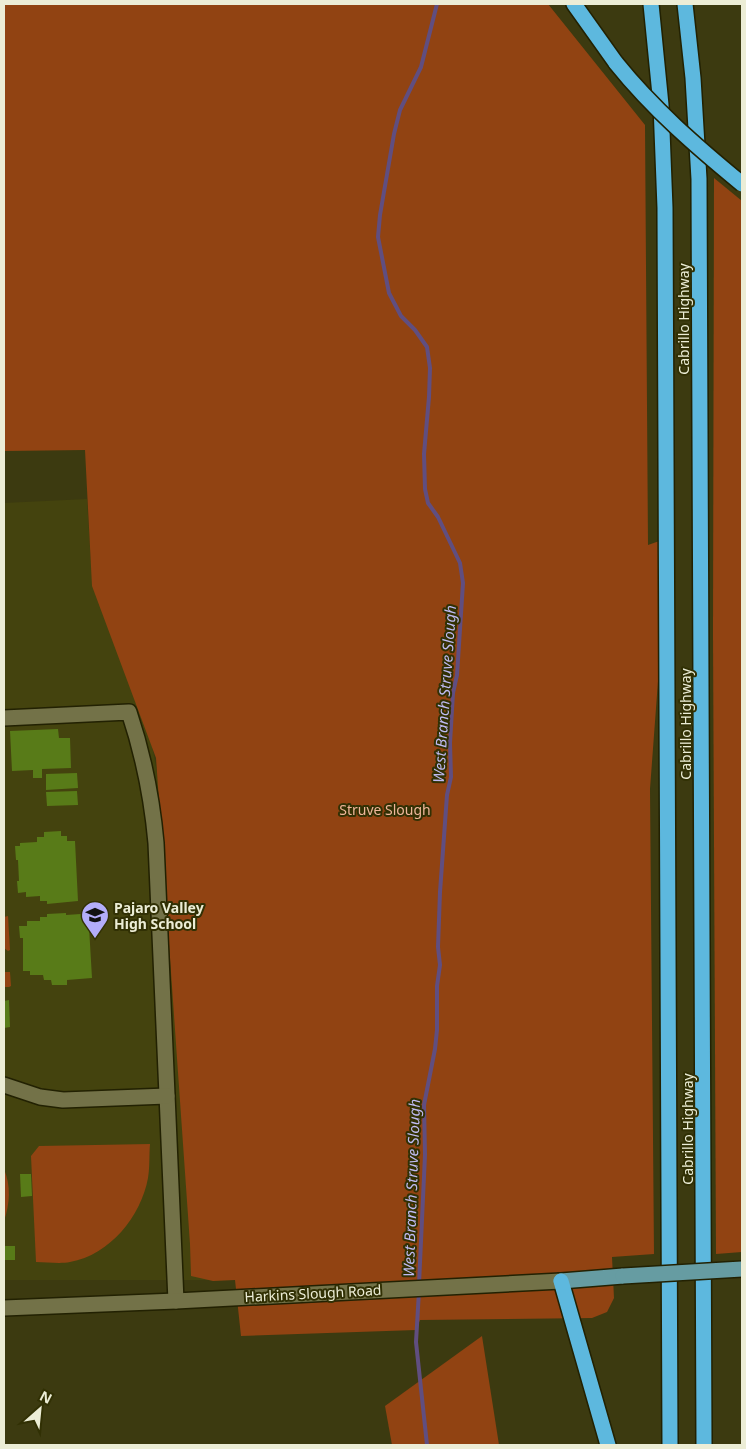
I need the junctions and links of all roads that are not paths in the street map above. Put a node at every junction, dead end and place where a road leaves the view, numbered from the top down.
1 (574, 4) edge
2 (651, 4) edge
3 (685, 4) edge
4 (742, 184) edge
5 (4, 718) edge
6 (4, 1085) edge
7 (167, 1096) junction
8 (742, 1269) edge
9 (561, 1281) junction
10 (176, 1301) junction
11 (4, 1308) edge
12 (608, 1445) edge
13 (670, 1445) edge
14 (704, 1445) edge

1 - 4 highway, bridge
2 - 13 highway, Cabrillo Highway
3 - 14 highway, Cabrillo Highway
5 - 7 street
6 - 7 street
7 - 10 street
8 - 9 main road, Harkins Slough Road, bridge
9 - 10 street, Harkins Slough Road
9 - 12 highway
10 - 11 street, Harkins Slough Road

